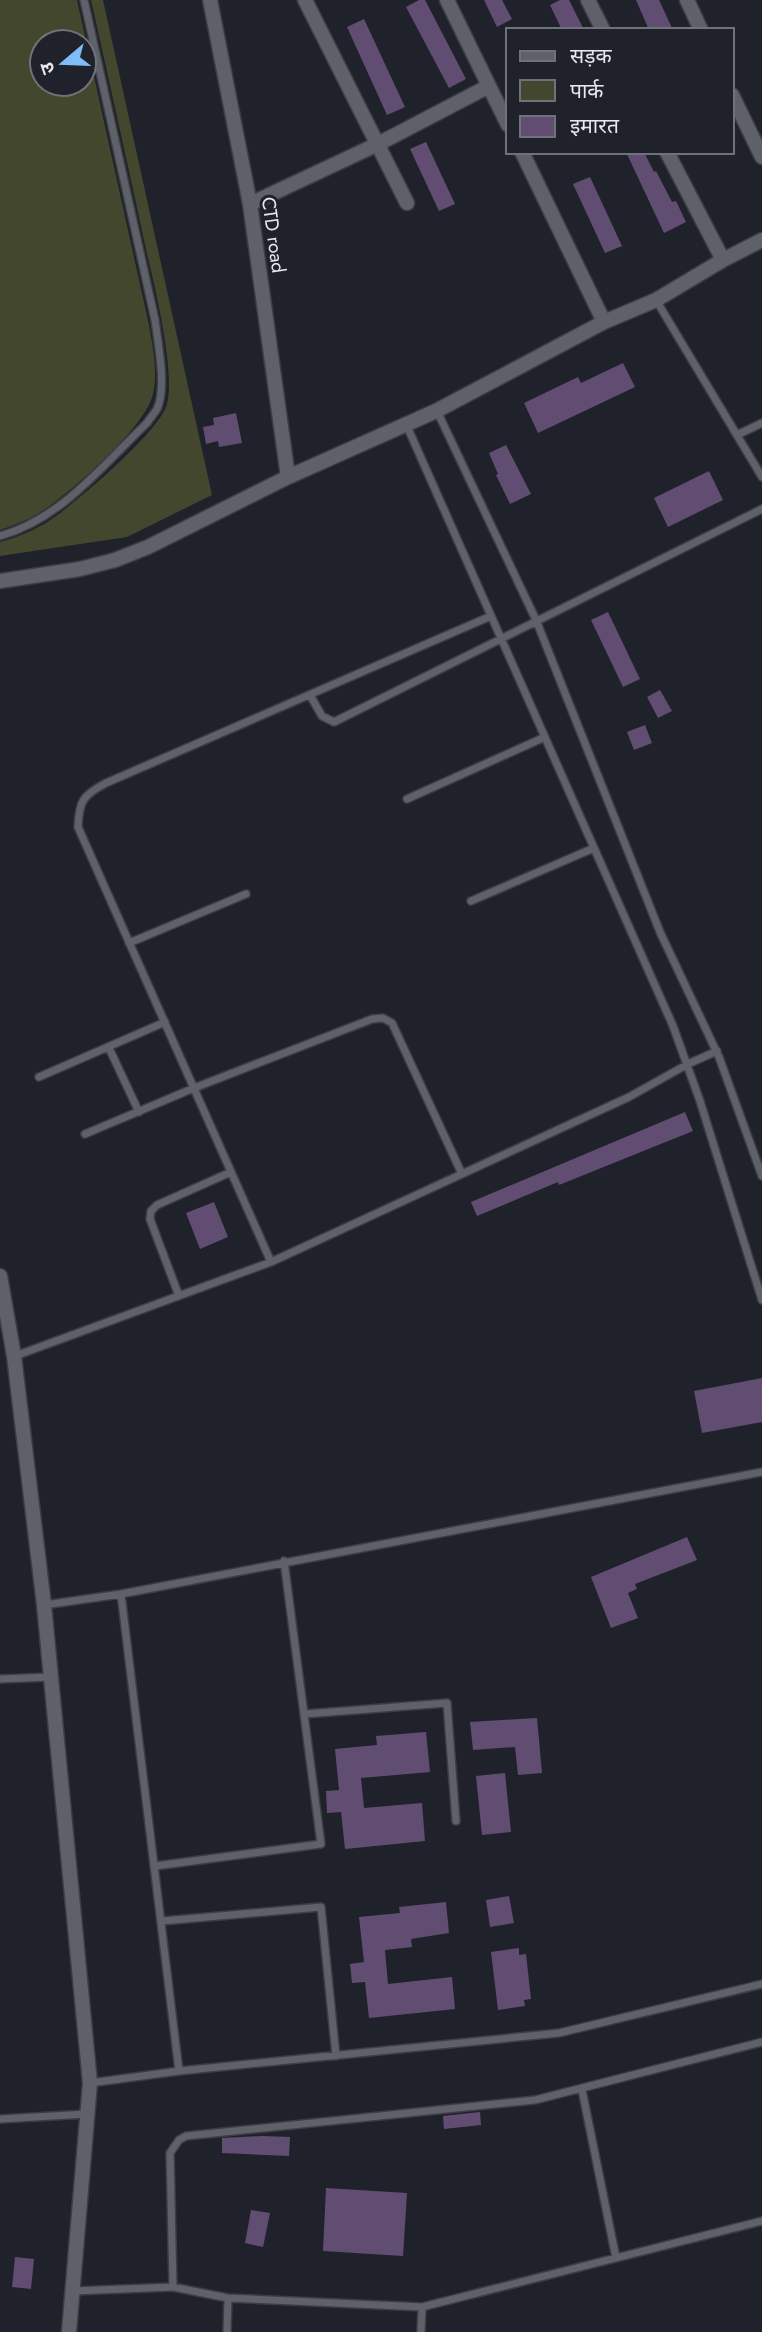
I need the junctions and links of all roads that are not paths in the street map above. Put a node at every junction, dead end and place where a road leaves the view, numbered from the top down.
1 (84, 0) edge
2 (210, 0) edge
3 (305, 0) edge
4 (447, 0) edge
5 (588, 0) edge
6 (688, 0) edge
7 (602, 28) edge
8 (700, 28) edge
9 (489, 86) junction
10 (734, 99) edge
11 (506, 121) edge
12 (378, 144) junction
13 (523, 154) edge
14 (668, 154) edge
15 (762, 156) edge
16 (407, 203) dead end
17 (250, 204) junction
18 (762, 240) edge
19 (723, 260) junction
20 (656, 300) junction
21 (604, 322) junction
22 (436, 411) junction
23 (762, 423) edge
24 (406, 424) junction
25 (737, 435) junction
26 (288, 477) junction
27 (762, 477) edge
28 (762, 509) edge
29 (0, 536) edge
30 (0, 581) edge
31 (491, 616) junction
32 (536, 620) junction
33 (501, 638) junction
34 (310, 695) junction
35 (545, 737) junction
36 (407, 799) dead end
37 (594, 848) junction
38 (246, 894) dead end
39 (471, 901) dead end
40 (130, 943) junction
41 (165, 1023) junction
42 (109, 1048) junction
43 (717, 1051) junction
44 (688, 1064) junction
45 (39, 1077) dead end
46 (194, 1088) junction
47 (139, 1112) junction
48 (85, 1134) dead end
49 (760, 1166) edge
50 (231, 1172) junction
51 (462, 1174) junction
52 (762, 1176) edge
53 (271, 1262) junction
54 (0, 1276) edge
55 (178, 1296) junction
56 (762, 1300) edge
57 (14, 1356) junction
58 (762, 1472) edge
59 (284, 1561) junction
60 (121, 1594) junction
61 (44, 1605) junction
62 (51, 1677) junction
63 (0, 1679) edge
64 (305, 1714) junction
65 (456, 1821) dead end
66 (155, 1866) junction
67 (162, 1921) junction
68 (762, 1984) edge
69 (762, 2042) edge
70 (336, 2056) junction
71 (179, 2071) junction
72 (90, 2083) junction
73 (582, 2090) junction
74 (88, 2114) junction
75 (0, 2119) edge
76 (762, 2221) edge
77 (617, 2258) junction
78 (173, 2287) junction
79 (73, 2291) junction
80 (228, 2298) junction
81 (422, 2307) junction
82 (69, 2332) edge
83 (227, 2332) edge
84 (421, 2332) edge

1 - 29 lane
2 - 17 street, CTD road
3 - 12 street
4 - 9 street
5 - 7 street
6 - 8 street
9 - 11 street
9 - 12 street
10 - 15 street
12 - 16 street
12 - 17 street
13 - 21 street
14 - 19 street
17 - 26 street, CTD road
18 - 19 street
19 - 20 street
20 - 21 street
20 - 25 lane
21 - 22 street
22 - 24 street
22 - 32 lane
23 - 25 lane
24 - 26 street
24 - 31 lane
25 - 27 lane
26 - 30 street
28 - 32 lane
31 - 33 lane
31 - 34 lane
32 - 33 lane
32 - 43 lane
33 - 34 lane
33 - 35 lane
34 - 40 lane
35 - 36 lane
35 - 37 lane
37 - 39 lane
37 - 44 lane
38 - 40 lane
40 - 41 lane
41 - 42 lane
41 - 46 lane
42 - 45 lane
42 - 47 lane
43 - 44 lane
43 - 49 lane
44 - 51 lane
44 - 56 lane
46 - 47 lane
46 - 50 lane
46 - 51 lane
47 - 48 lane
49 - 52 lane
50 - 53 lane
50 - 55 lane
51 - 53 lane
53 - 55 lane
54 - 57 street
55 - 57 lane
57 - 61 street
58 - 59 lane
59 - 60 lane
59 - 64 lane
60 - 61 lane
60 - 66 lane
61 - 62 street
62 - 63 lane
62 - 72 street
64 - 65 lane
64 - 66 lane
66 - 67 lane
67 - 70 lane
67 - 71 lane
68 - 70 lane
69 - 73 lane
70 - 71 lane
71 - 72 lane
72 - 74 street
73 - 77 lane
73 - 78 lane
74 - 75 lane
74 - 79 street
76 - 77 lane
77 - 81 lane
78 - 79 lane
78 - 80 lane
79 - 82 street
80 - 81 lane
80 - 83 lane
81 - 84 lane

